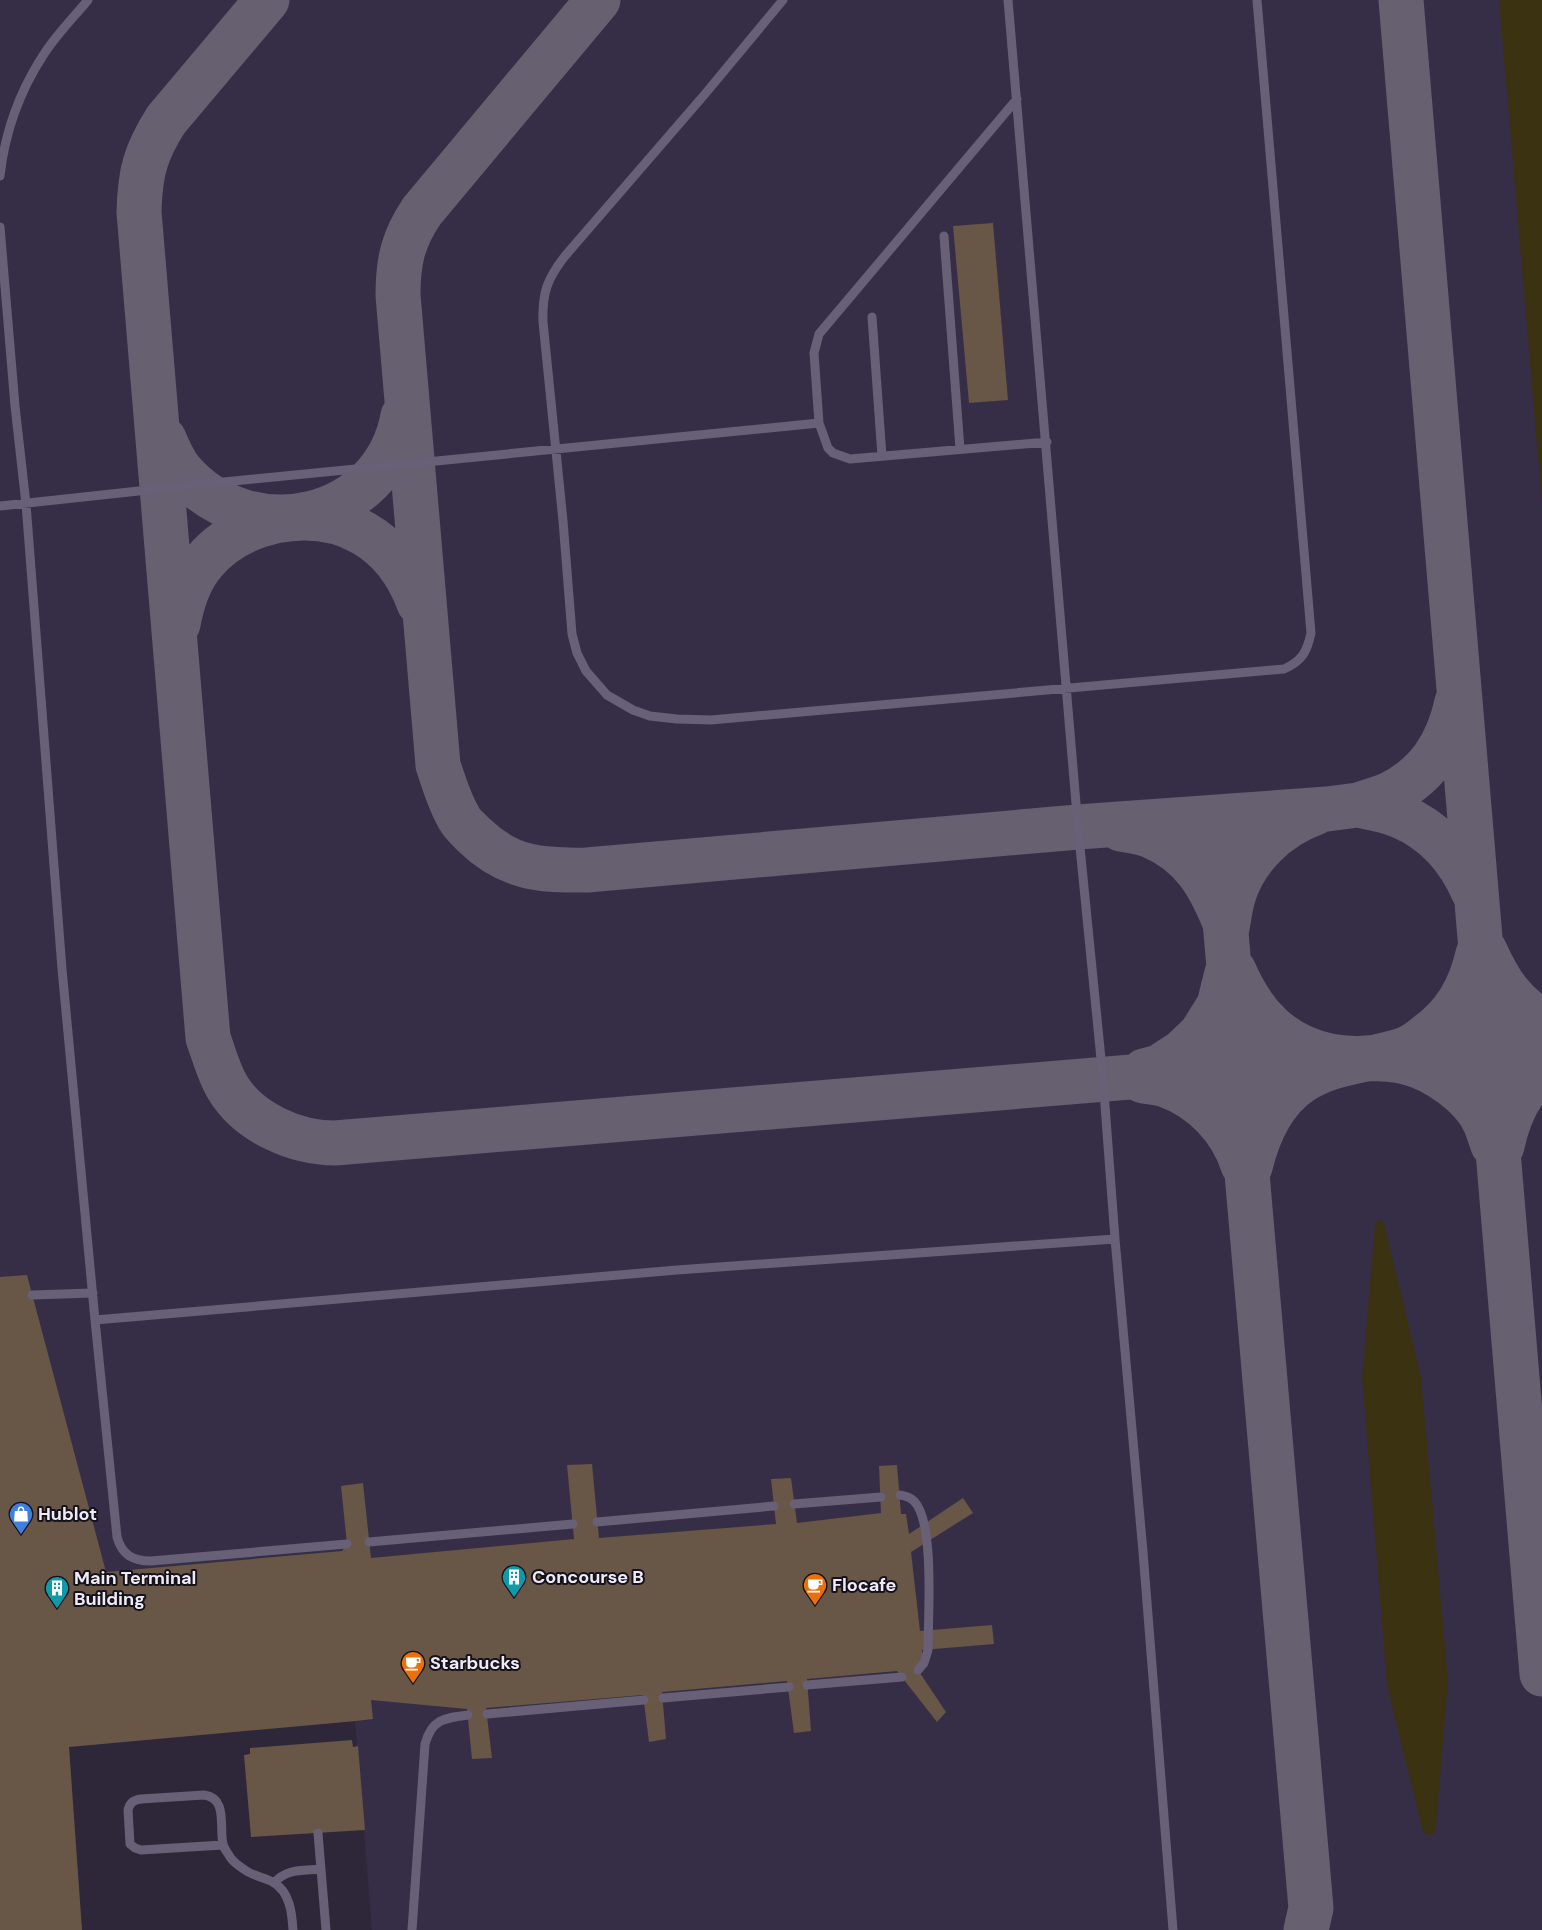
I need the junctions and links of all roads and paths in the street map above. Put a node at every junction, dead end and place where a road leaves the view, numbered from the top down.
1 (88, 0) edge
2 (783, 0) edge
3 (1008, 0) edge
4 (1257, 0) edge
5 (1017, 99) junction
6 (0, 176) edge
7 (0, 228) edge
8 (944, 236) dead end
9 (872, 317) dead end
10 (819, 423) junction
11 (1047, 442) junction
12 (556, 449) junction
13 (960, 449) junction
14 (882, 456) junction
15 (26, 504) junction
16 (0, 506) edge
17 (1067, 688) junction
18 (1115, 1239) junction
19 (93, 1293) junction
20 (32, 1295) dead end
21 (95, 1320) junction
22 (900, 1495) dead end
23 (881, 1497) dead end
24 (794, 1504) dead end
25 (774, 1506) dead end
26 (597, 1522) dead end
27 (573, 1524) dead end
28 (369, 1542) dead end
29 (347, 1544) dead end
30 (918, 1670) dead end
31 (902, 1676) dead end
32 (807, 1685) dead end
33 (789, 1687) dead end
34 (662, 1698) dead end
35 (644, 1700) dead end
36 (487, 1714) dead end
37 (468, 1715) dead end
38 (318, 1833) dead end
39 (223, 1845) junction
40 (321, 1869) junction
41 (274, 1883) junction
42 (293, 1930) edge
43 (326, 1930) edge
44 (412, 1930) edge
45 (1173, 1930) edge

1 - 6 lane
2 - 12 lane
3 - 5 lane
4 - 17 lane
5 - 10 lane
5 - 11 lane
7 - 15 lane
8 - 13 lane
9 - 14 lane
10 - 12 lane
10 - 14 lane
11 - 13 lane
11 - 17 lane
12 - 15 lane
12 - 17 lane
13 - 14 lane
15 - 16 lane
15 - 19 lane
17 - 18 lane
18 - 21 lane
18 - 45 lane
19 - 20 lane
19 - 21 lane
21 - 29 lane
22 - 30 lane
23 - 24 lane
25 - 26 lane
27 - 28 lane
31 - 32 lane
33 - 34 lane
35 - 36 lane
37 - 44 lane
38 - 40 lane
39 - 39 lane
39 - 41 lane
40 - 41 lane
40 - 43 lane
41 - 42 lane

